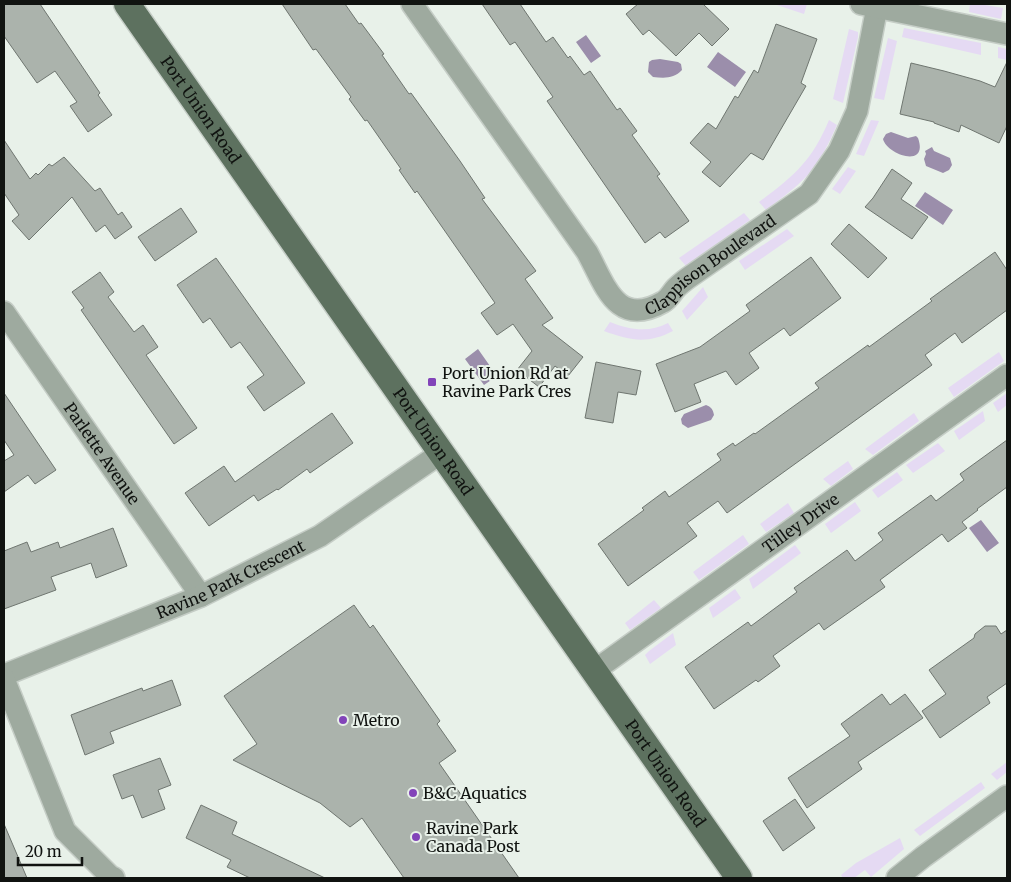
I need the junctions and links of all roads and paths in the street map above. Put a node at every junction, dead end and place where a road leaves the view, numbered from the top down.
1 (127, 4) edge
2 (412, 4) edge
3 (869, 6) edge
4 (1007, 34) edge
5 (4, 312) edge
6 (1007, 375) edge
7 (441, 453) junction
8 (201, 596) junction
9 (594, 671) junction
10 (4, 675) edge
11 (4, 679) edge
12 (1007, 796) edge
13 (114, 878) edge
14 (739, 878) edge
15 (897, 878) edge

1 - 7 main road, Port Union Road
2 - 3 street, Clappison Boulevard
3 - 4 street
5 - 8 street, Parlette Avenue
6 - 9 street, Tilley Drive
7 - 8 street, Ravine Park Crescent
7 - 9 main road, Port Union Road
8 - 10 street, Ravine Park Crescent
9 - 14 main road, Port Union Road
11 - 13 street
12 - 15 street

